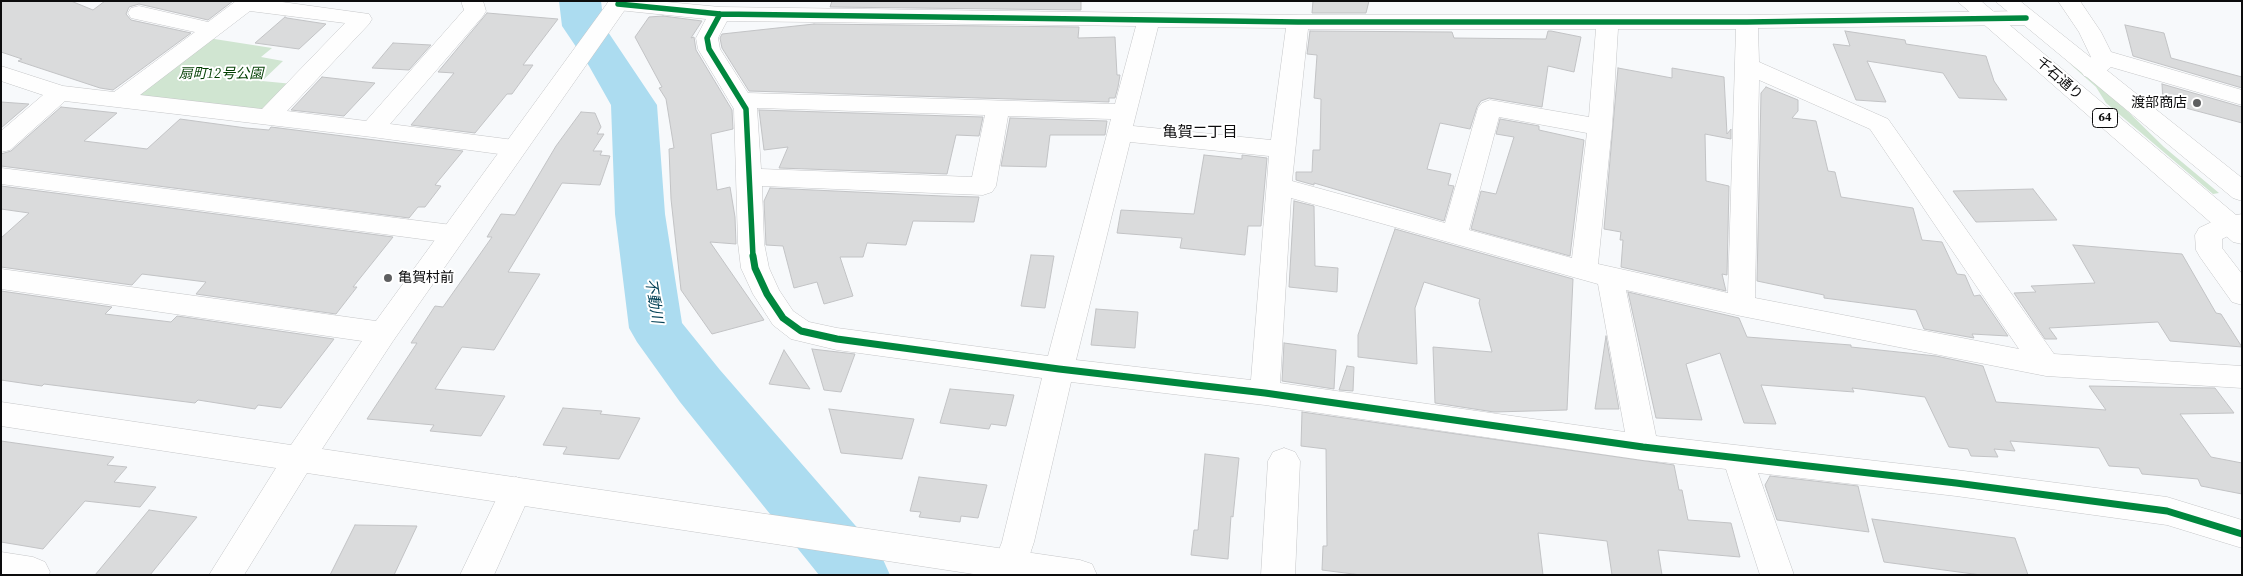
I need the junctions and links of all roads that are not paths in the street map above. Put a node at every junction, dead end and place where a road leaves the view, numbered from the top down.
1 (180, 1) edge
2 (472, 1) edge
3 (1968, 1) edge
4 (2006, 1) edge
5 (2069, 1) edge
6 (616, 6) edge
7 (720, 14) junction
8 (2026, 18) junction
9 (1989, 19) junction
10 (1149, 20) junction
11 (1608, 21) junction
12 (1298, 22) junction
13 (1748, 22) junction
14 (212, 29) junction
15 (2097, 64) junction
16 (1748, 66) junction
17 (1, 73) edge
18 (60, 93) junction
19 (2242, 98) edge
20 (118, 100) junction
21 (741, 100) junction
22 (998, 108) junction
23 (267, 118) junction
24 (1123, 122) junction
25 (1600, 128) junction
26 (372, 129) junction
27 (1, 144) edge
28 (514, 148) junction
29 (1282, 150) junction
30 (1, 176) edge
31 (748, 177) junction
32 (1280, 186) junction
33 (2242, 192) edge
34 (2238, 227) edge
35 (452, 234) junction
36 (1454, 236) junction
37 (1597, 274) junction
38 (1, 279) edge
39 (2242, 295) edge
40 (1740, 306) junction
41 (383, 333) junction
42 (2046, 365) junction
43 (1059, 370) junction
44 (2242, 377) edge
45 (1265, 393) junction
46 (1, 414) edge
47 (1643, 447) junction
48 (300, 457) junction
49 (1737, 457) junction
50 (1284, 461) dead end
51 (516, 490) junction
52 (2242, 534) edge
53 (1, 567) edge
54 (1008, 569) edge
55 (30, 575) edge
56 (226, 575) edge
57 (477, 575) edge
58 (1080, 575) edge
59 (1278, 575) edge
60 (1778, 575) edge

1 - 14 street
2 - 26 street
3 - 9 street, 千石通り / 64
4 - 8 street, 千石通り / 64
5 - 15 street
6 - 7 street
6 - 28 street
7 - 10 street
7 - 21 street
8 - 9 street
8 - 15 street, 千石通り / 64
9 - 13 street
9 - 34 street, 千石通り / 64
10 - 12 street
10 - 24 street
11 - 12 street
11 - 13 street
11 - 25 street
12 - 29 street
13 - 16 street
14 - 20 street
14 - 23 street
15 - 19 street
15 - 33 street, 千石通り / 64
16 - 40 street
16 - 42 street
17 - 18 street
18 - 20 street
18 - 27 street
20 - 23 street
21 - 22 street
21 - 31 street
22 - 24 street
22 - 31 street
23 - 26 street
24 - 29 street
24 - 43 street
25 - 36 street
25 - 37 street
26 - 28 street
28 - 35 street
29 - 32 street
30 - 35 street
31 - 43 street
32 - 36 street
32 - 45 street
34 - 39 street
35 - 41 street
36 - 37 street
37 - 40 street
37 - 47 street
38 - 41 street
40 - 42 street
41 - 48 street
42 - 44 street
43 - 45 street
43 - 54 street
45 - 47 street
46 - 48 street
47 - 49 street
48 - 51 street
48 - 56 street
49 - 52 street
49 - 60 street
50 - 59 street
51 - 54 street
51 - 57 street
53 - 55 street
54 - 58 street

